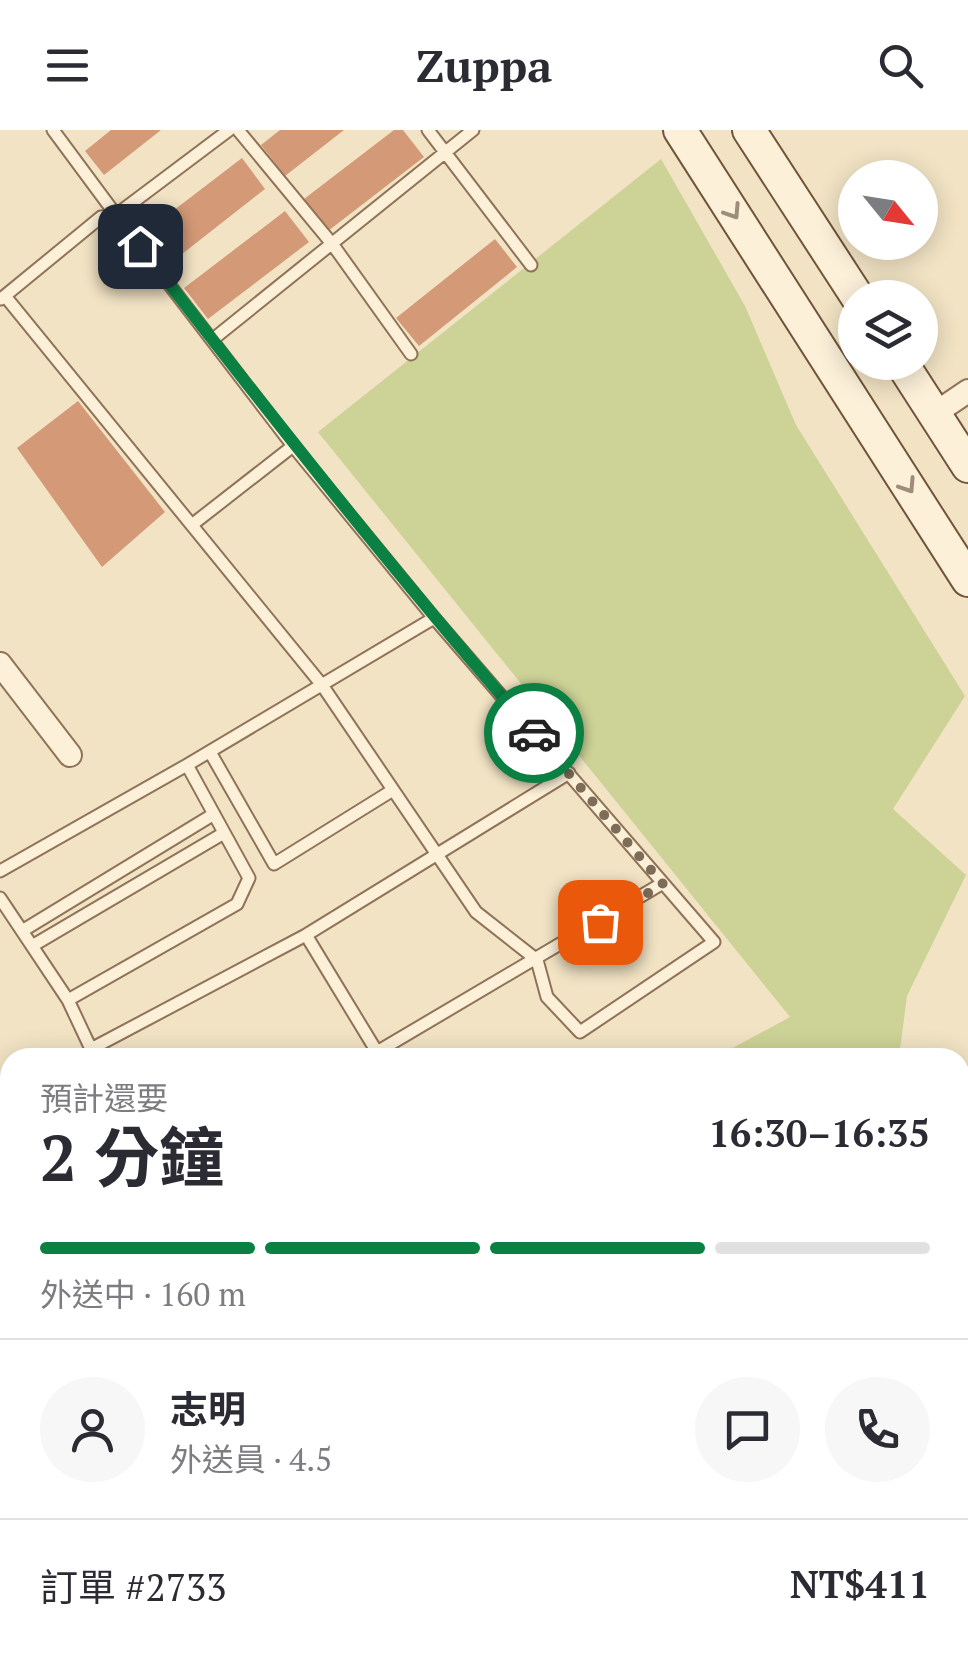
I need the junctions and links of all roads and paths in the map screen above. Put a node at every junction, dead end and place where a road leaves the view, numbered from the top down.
1 (53, 130) edge
2 (230, 130) edge
3 (238, 130) edge
4 (428, 130) edge
5 (473, 130) edge
6 (680, 130) edge
7 (749, 130) edge
8 (444, 151) junction
9 (116, 215) junction
10 (332, 245) junction
11 (530, 265) dead end
12 (846, 280) edge
13 (2, 298) edge
14 (212, 340) junction
15 (411, 354) dead end
16 (912, 380) edge
17 (968, 392) edge
18 (934, 414) junction
19 (293, 446) junction
20 (968, 466) edge
21 (193, 524) junction
22 (968, 580) edge
23 (434, 618) junction
24 (0, 664) edge
25 (322, 685) junction
26 (210, 752) junction
27 (70, 754) dead end
28 (188, 765) junction
29 (569, 774) junction
30 (394, 790) junction
31 (214, 814) junction
32 (224, 834) junction
33 (437, 854) junction
34 (0, 871) edge
35 (663, 884) junction
36 (0, 898) edge
37 (22, 930) junction
38 (306, 935) junction
39 (32, 946) junction
40 (537, 960) junction
41 (68, 1000) junction
42 (91, 1048) edge
43 (93, 1048) edge
44 (376, 1048) edge
45 (385, 1048) edge

1 - 9 lane
2 - 9 lane
3 - 10 lane
4 - 8 lane
5 - 8 lane
6 -> 22 main road
7 - 12 main road
8 - 10 lane
8 - 11 lane
9 - 13 lane
9 - 14 lane
10 - 14 lane
10 - 15 lane
13 - 21 lane
14 - 19 lane
16 - 18 main road
17 - 18 street
18 - 20 main road
19 - 21 lane
19 - 23 lane
21 - 25 lane
23 - 25 lane
23 - 29 lane
24 - 27 street
25 - 26 lane
25 - 30 lane
26 - 28 lane
26 - 30 lane
28 - 31 lane
28 - 34 lane
29 - 33 lane
29 - 35 lane
30 - 33 lane
31 - 32 lane
31 - 37 lane
32 - 39 lane
32 - 41 lane
33 - 38 lane
33 - 40 lane
35 - 40 lane
35 - 40 lane
36 - 37 lane
37 - 39 lane
38 - 43 lane
38 - 44 lane
39 - 41 lane
40 - 45 lane
41 - 42 lane

